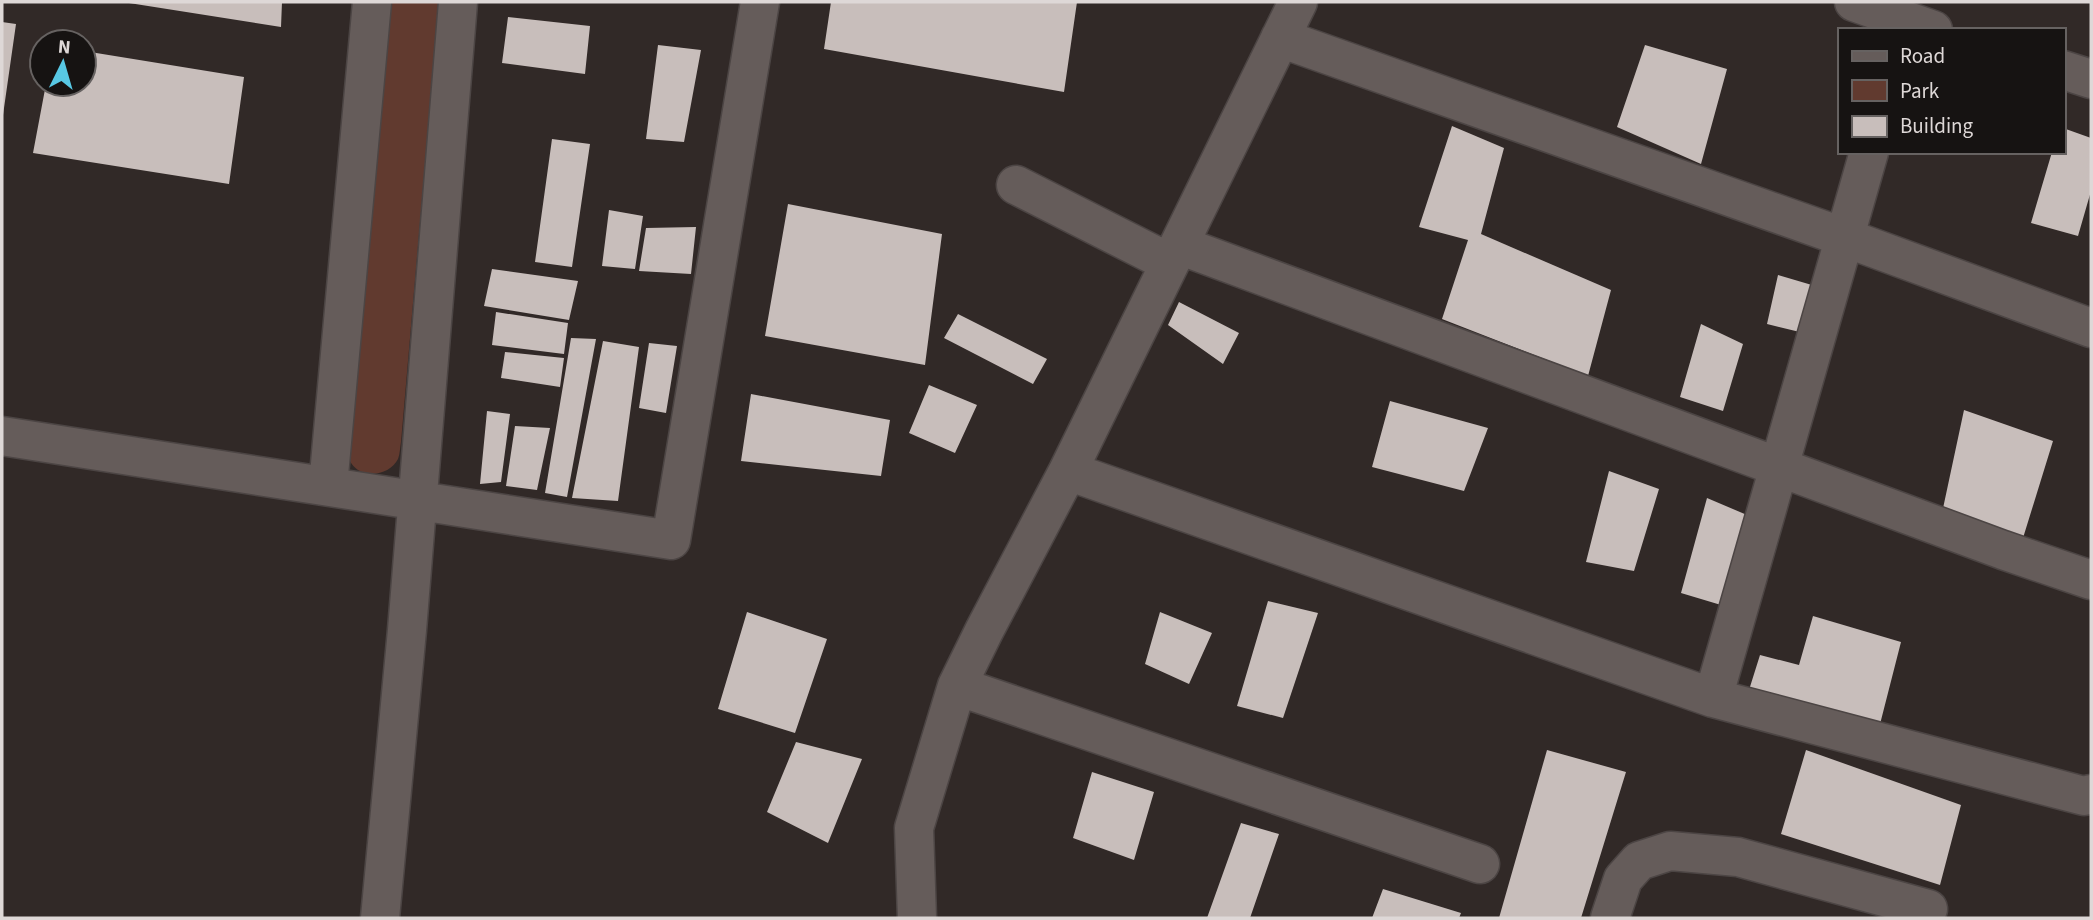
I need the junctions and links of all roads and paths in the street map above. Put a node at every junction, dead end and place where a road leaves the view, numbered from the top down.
1 (372, 2) edge
2 (458, 2) edge
3 (760, 2) edge
4 (1298, 2) edge
5 (1854, 2) edge
6 (1913, 20) edge
7 (1280, 38) junction
8 (2065, 71) edge
9 (2091, 79) edge
10 (1868, 154) edge
11 (1016, 185) dead end
12 (1846, 238) junction
13 (1174, 254) junction
14 (2091, 328) edge
15 (2, 436) edge
16 (1779, 468) junction
17 (1068, 471) junction
18 (328, 486) junction
19 (416, 501) junction
20 (2091, 580) edge
21 (957, 685) junction
22 (1713, 698) junction
23 (2091, 794) edge
24 (1480, 864) dead end
25 (1928, 909) dead end
26 (380, 918) edge
27 (917, 918) edge
28 (1610, 918) edge

1 - 18 street
2 - 19 street
3 - 19 street
4 - 7 street
5 - 6 street
7 - 12 street
7 - 13 street
8 - 9 street
10 - 12 street
11 - 13 street
12 - 14 street
12 - 16 street
13 - 16 street
13 - 17 street
15 - 18 street
16 - 20 street
16 - 22 street
17 - 21 street
17 - 22 street
18 - 19 street
19 - 26 street
21 - 24 street
21 - 27 street
22 - 23 street
25 - 28 street

